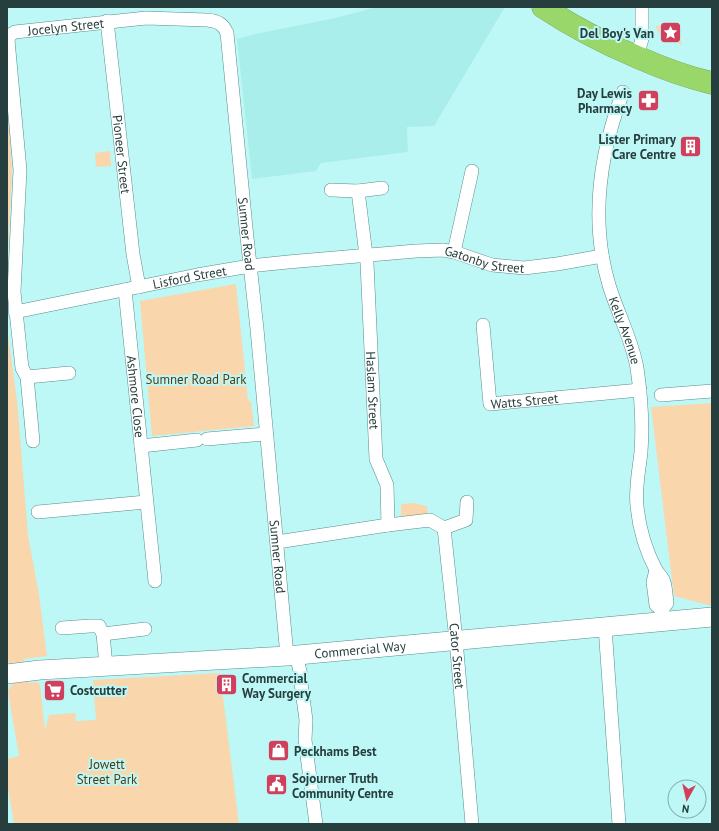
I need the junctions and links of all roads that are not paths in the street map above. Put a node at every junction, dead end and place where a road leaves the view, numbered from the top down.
1 (543, 7) edge
2 (642, 7) edge
3 (108, 21) junction
4 (227, 33) joint
5 (637, 57) junction
6 (712, 83) edge
7 (623, 92) dead end
8 (472, 171) dead end
9 (382, 188) dead end
10 (331, 190) dead end
11 (358, 191) junction
12 (454, 252) junction
13 (366, 255) junction
14 (602, 256) junction
15 (250, 266) junction
16 (139, 287) junction
17 (125, 290) junction
18 (15, 312) junction
19 (483, 325) dead end
20 (69, 373) dead end
21 (27, 376) junction
22 (640, 390) junction
23 (712, 391) edge
24 (661, 395) dead end
25 (266, 434) junction
26 (33, 441) dead end
27 (141, 446) junction
28 (146, 502) junction
29 (467, 502) dead end
30 (38, 512) dead end
31 (388, 525) junction
32 (444, 528) junction
33 (277, 542) junction
34 (155, 581) dead end
35 (662, 616) junction
36 (712, 617) edge
37 (605, 627) junction
38 (62, 628) dead end
39 (145, 629) dead end
40 (103, 634) junction
41 (456, 640) junction
42 (295, 660) junction
43 (106, 666) junction
44 (7, 674) edge
45 (316, 824) edge
46 (472, 824) edge
47 (619, 824) edge

1 - 5 highway
2 - 5 street
3 - 4 street, Jocelyn Street
3 - 16 street, Pioneer Street
3 - 18 street, Jocelyn Street
4 - 15 street, Sumner Road
5 - 6 highway
7 - 14 street, Kelly Avenue
8 - 12 street
9 - 11 street
10 - 11 street
11 - 13 street, Haslam Street
12 - 13 street, Gatonby Street
12 - 14 street, Gatonby Street
13 - 15 street, Lisford Street
13 - 31 street, Haslam Street
14 - 22 street, Kelly Avenue
15 - 16 street, Lisford Street
15 - 25 street, Sumner Road
16 - 17 street, Lisford Street
17 - 18 street, Lisford Street
17 - 27 street, Ashmore Close
18 - 21 street, Jocelyn Street
19 - 22 street, Watts Street
20 - 21 street
21 - 26 street, Jocelyn Street
22 - 35 street, Kelly Avenue
23 - 24 street
25 - 27 street
25 - 33 street, Sumner Road
27 - 28 street, Ashmore Close
28 - 30 street
28 - 34 street, Ashmore Close
29 - 32 street
31 - 32 street
31 - 33 street
32 - 41 street, Cator Street
33 - 42 street, Sumner Road
35 - 36 street, Commercial Way
35 - 37 street, Commercial Way
37 - 41 street, Commercial Way
37 - 47 street
38 - 40 street
39 - 40 street
40 - 43 street
41 - 42 street, Commercial Way
41 - 46 street, Cator Street
42 - 43 street, Commercial Way
42 - 45 street, Sumner Road
43 - 44 street, Commercial Way

